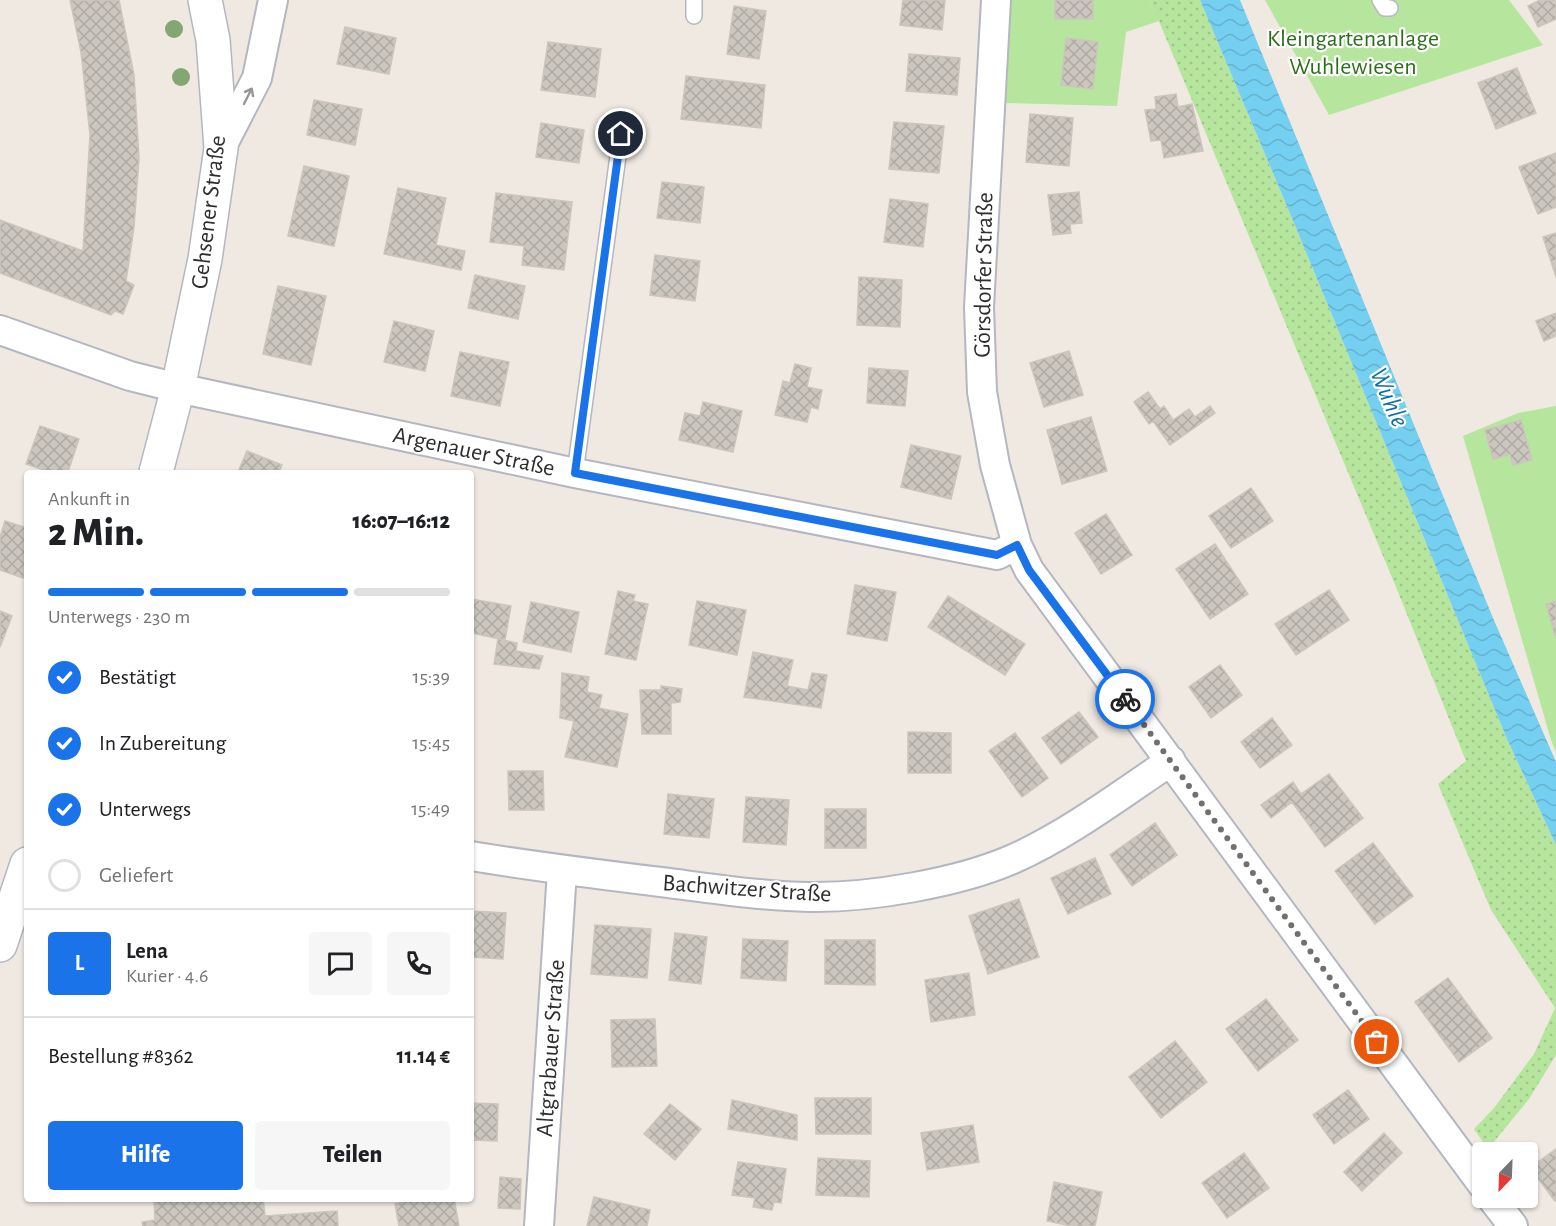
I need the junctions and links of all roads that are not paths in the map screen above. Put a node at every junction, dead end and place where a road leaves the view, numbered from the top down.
1 (205, 0) edge
2 (273, 0) edge
3 (694, 0) edge
4 (996, 0) edge
5 (694, 16) dead end
6 (621, 134) dead end
7 (221, 148) junction
8 (0, 330) edge
9 (178, 388) junction
10 (157, 470) edge
11 (575, 473) junction
12 (1017, 545) junction
13 (1171, 761) junction
14 (474, 856) edge
15 (562, 871) junction
16 (24, 873) edge
17 (0, 945) edge
18 (1472, 1170) edge
19 (1499, 1208) edge
20 (539, 1226) edge
21 (1513, 1226) edge

1 - 7 main road, Gehsener Straße
7 -> 2 street
3 - 5 lane
4 - 12 street, Görsdorfer Straße
6 - 11 lane
7 - 9 main road, Gehsener Straße
8 - 9 street, Argenauer Straße
9 - 10 main road, Gehsener Straße
9 - 11 street, Argenauer Straße
11 - 12 street, Argenauer Straße
12 - 13 street
13 - 15 street, Bachwitzer Straße
13 - 18 street
14 - 15 street, Bachwitzer Straße
15 - 20 street, Altgrabauer Straße
16 - 17 main road
19 - 21 street

